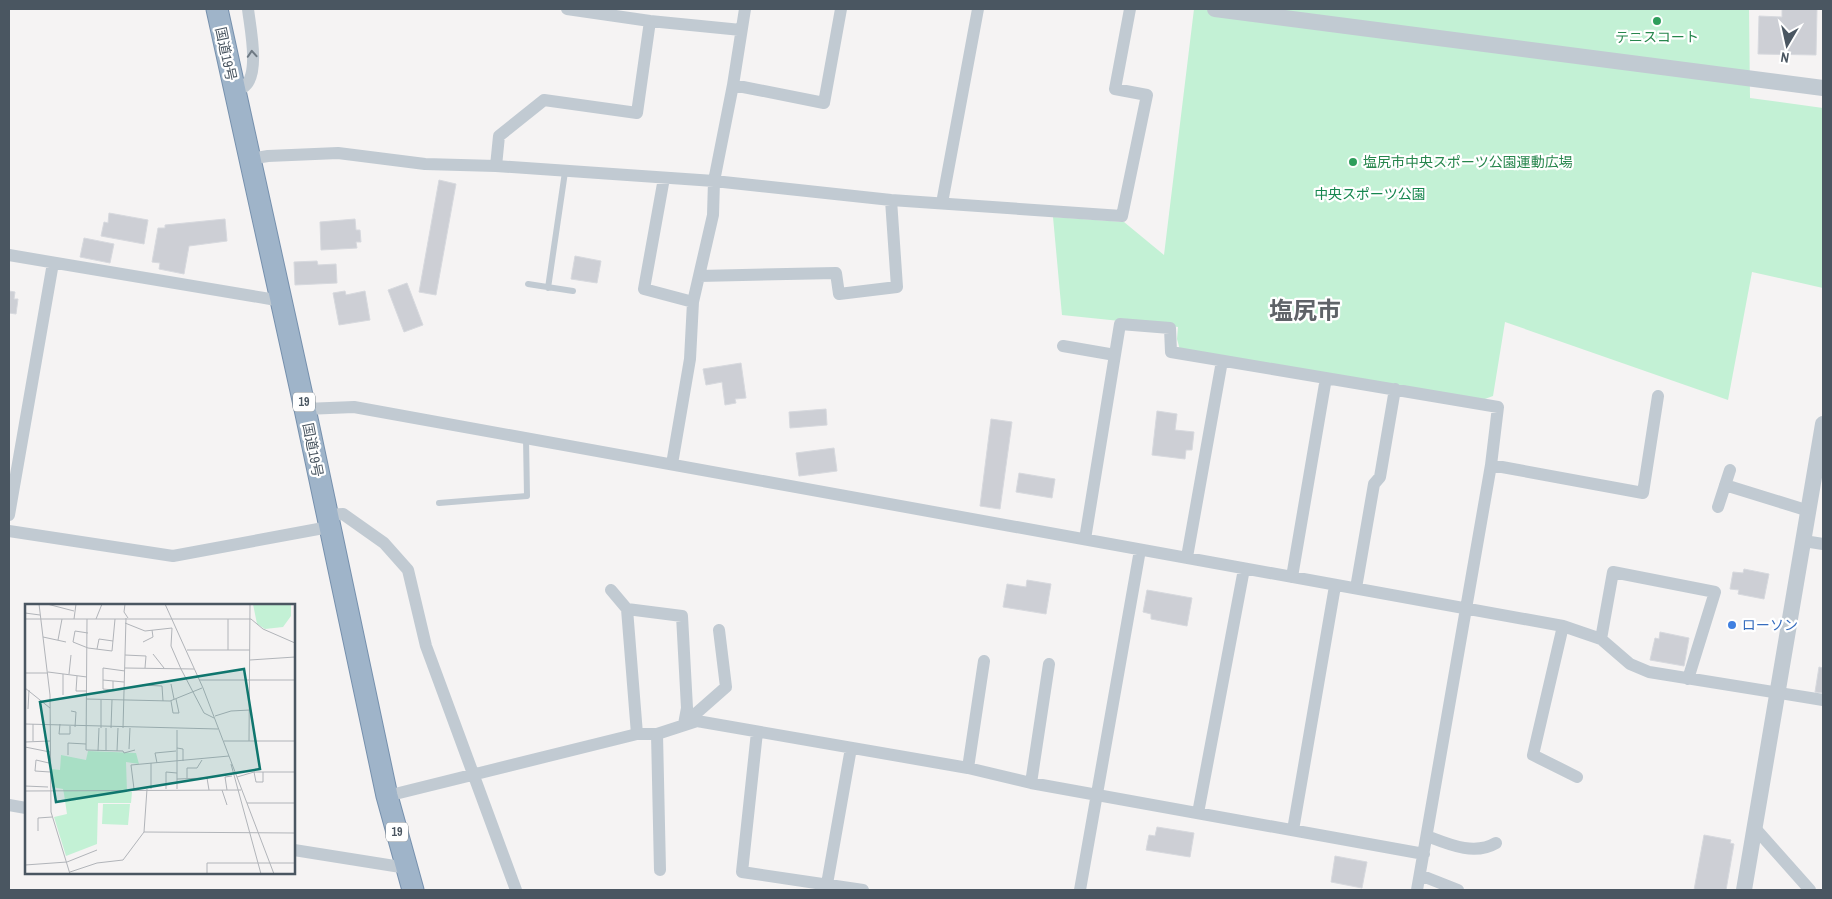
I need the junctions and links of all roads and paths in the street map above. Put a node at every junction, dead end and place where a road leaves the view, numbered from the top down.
1 (217, 9) edge
2 (248, 9) edge
3 (567, 9) edge
4 (745, 9) edge
5 (841, 9) edge
6 (978, 9) edge
7 (1130, 9) edge
8 (1215, 9) edge
9 (650, 21) junction
10 (741, 30) junction
11 (733, 85) junction
12 (1823, 88) edge
13 (234, 91) junction
14 (250, 159) junction
15 (496, 166) junction
16 (565, 172) junction
17 (664, 178) junction
18 (714, 181) junction
19 (891, 200) junction
20 (942, 204) junction
21 (9, 255) edge
22 (53, 263) junction
23 (699, 276) junction
24 (528, 284) dead end
25 (548, 288) junction
26 (573, 292) dead end
27 (282, 302) junction
28 (693, 302) junction
29 (1063, 346) dead end
30 (1115, 355) junction
31 (1222, 362) junction
32 (1326, 378) junction
33 (1395, 389) junction
34 (1658, 396) dead end
35 (305, 409) junction
36 (1823, 424) edge
37 (526, 437) junction
38 (1822, 441) edge
39 (672, 464) junction
40 (1491, 466) junction
41 (1730, 470) dead end
42 (1725, 485) junction
43 (439, 503) dead end
44 (1718, 507) dead end
45 (1808, 511) junction
46 (9, 516) edge
47 (328, 521) junction
48 (9, 531) edge
49 (1085, 540) junction
50 (1804, 541) junction
51 (1823, 544) edge
52 (1140, 550) junction
53 (1187, 557) junction
54 (1244, 569) junction
55 (1292, 577) junction
56 (1335, 586) junction
57 (1356, 588) junction
58 (611, 590) dead end
59 (627, 608) junction
60 (1466, 608) junction
61 (1563, 626) junction
62 (719, 630) dead end
63 (1601, 639) junction
64 (984, 661) dead end
65 (1049, 664) dead end
66 (1688, 679) junction
67 (1776, 693) junction
68 (1823, 700) edge
69 (684, 724) junction
70 (757, 732) junction
71 (637, 734) junction
72 (656, 734) junction
73 (851, 748) junction
74 (968, 768) junction
75 (473, 774) junction
76 (1577, 776) dead end
77 (1031, 783) junction
78 (1096, 795) junction
79 (387, 796) junction
80 (9, 805) edge
81 (25, 808) edge
82 (1198, 813) junction
83 (1754, 827) junction
84 (1293, 830) junction
85 (1427, 836) junction
86 (1496, 843) dead end
87 (295, 850) edge
88 (1424, 854) junction
89 (407, 868) junction
90 (660, 870) dead end
91 (1420, 875) junction
92 (827, 884) junction
93 (413, 890) edge
94 (516, 890) edge
95 (863, 890) edge
96 (1080, 890) edge
97 (1417, 890) edge
98 (1458, 890) edge
99 (1744, 890) edge
100 (1810, 890) edge

1 - 13 highway, 国道19号 / 19
13 -> 2 street
3 - 9 street
4 - 10 street
5 - 11 street
6 - 20 street
7 - 20 street
8 - 12 street
9 - 10 street
9 - 15 street
10 - 11 street
11 - 18 street
13 - 14 highway, 国道19号 / 19
14 - 15 street
14 - 27 highway, 国道19号 / 19
15 - 16 street
16 - 17 street
16 - 25 lane
17 - 18 street
17 - 28 street
18 - 19 street
18 - 23 street
19 - 20 street
19 - 23 street
21 - 22 street
22 - 27 street
22 - 46 street
23 - 28 street
24 - 25 lane
25 - 26 lane
27 - 35 highway, 国道19号 / 19
28 - 39 street
29 - 30 street
30 - 31 street
30 - 49 street
31 - 32 street
31 - 53 street
32 - 33 street
32 - 55 street
33 - 40 street
33 - 57 street
34 - 40 street
35 - 37 street
35 - 47 highway, 国道19号 / 19
36 - 38 street
37 - 39 street
37 - 43 lane
38 - 45 street
39 - 49 street
40 - 60 street
41 - 42 street
42 - 44 street
42 - 45 street
45 - 50 street
47 - 48 street
47 - 75 street
47 - 79 highway, 国道19号 / 19
49 - 52 street
50 - 51 street
50 - 67 street
52 - 53 street
52 - 78 street
53 - 54 street
54 - 55 street
54 - 82 street
55 - 56 street
56 - 57 street
56 - 84 street
57 - 60 street
58 - 59 street
59 - 69 street
59 - 71 street
60 - 61 street
60 - 85 street
61 - 63 street
61 - 76 street
62 - 69 street
63 - 66 street
63 - 66 street
64 - 74 street
65 - 77 street
66 - 67 street
67 - 68 street
67 - 83 street
69 - 70 street
69 - 72 street
70 - 73 street
70 - 92 street
71 - 72 street
71 - 75 street
72 - 90 street
73 - 74 street
73 - 92 street
74 - 77 street
75 - 79 street
75 - 94 street
77 - 78 street
78 - 82 street
78 - 96 street
79 - 89 highway, 国道19号 / 19
80 - 81 street
82 - 84 street
83 - 99 street
83 - 100 street
84 - 88 street
85 - 86 street
85 - 88 street
87 - 89 street
88 - 91 street
89 - 93 highway, 国道19号 / 19
91 - 97 street
91 - 98 street
92 - 95 street

